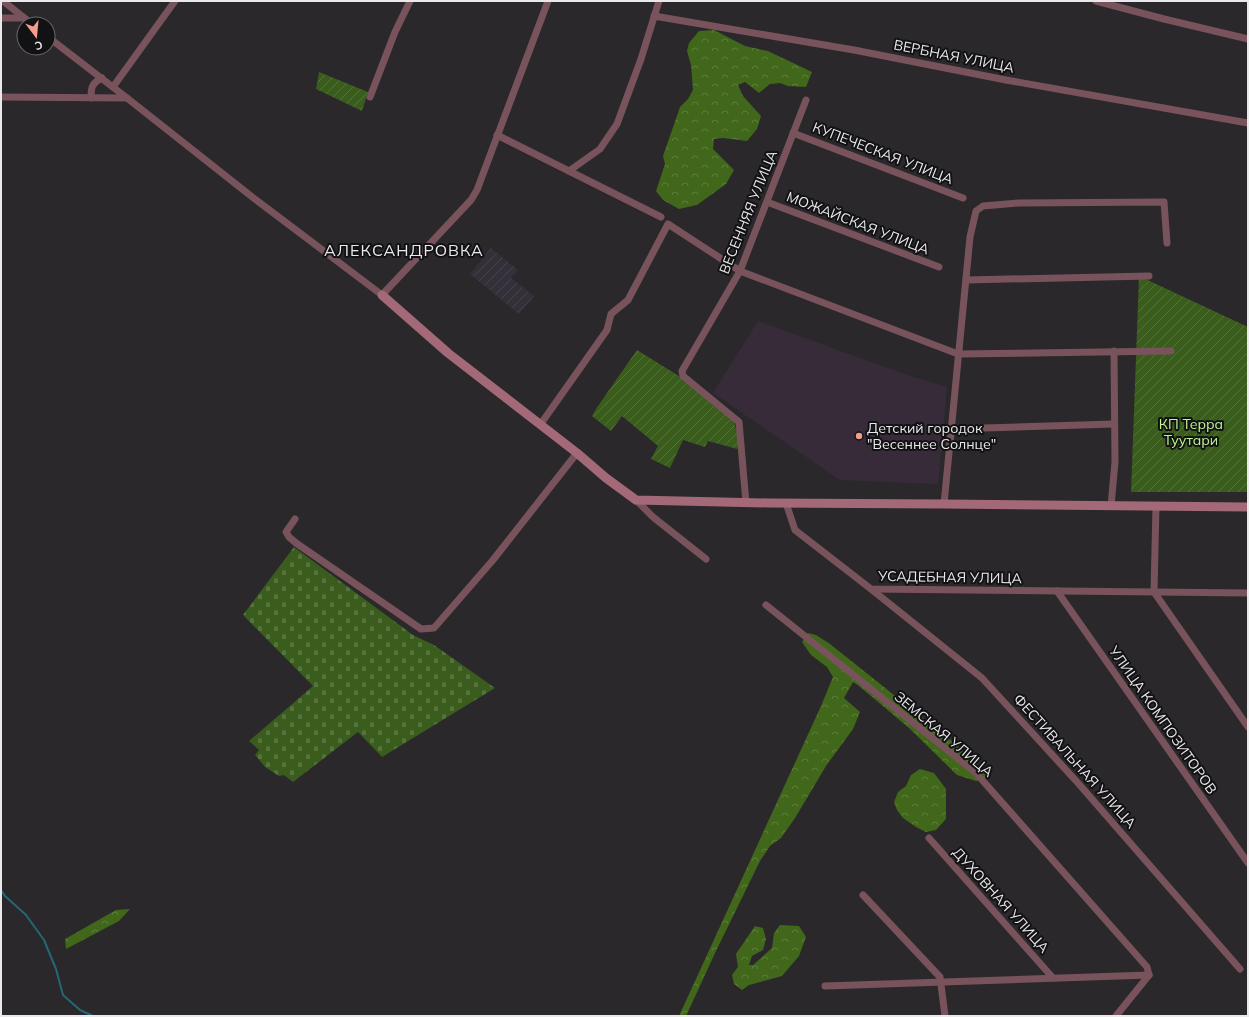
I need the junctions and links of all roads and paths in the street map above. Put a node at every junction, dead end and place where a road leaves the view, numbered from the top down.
1 (4, 1) edge
2 (174, 1) edge
3 (410, 1) edge
4 (548, 1) edge
5 (659, 1) edge
6 (1096, 1) edge
7 (22, 16) edge
8 (654, 16) junction
9 (1, 18) edge
10 (16, 18) edge
11 (1248, 39) edge
12 (56, 43) edge
13 (102, 78) junction
14 (113, 87) junction
15 (1, 97) edge
16 (370, 97) dead end
17 (91, 98) junction
18 (127, 98) junction
19 (806, 100) dead end
20 (1248, 123) edge
21 (793, 133) junction
22 (498, 135) junction
23 (569, 171) junction
24 (963, 198) dead end
25 (767, 202) junction
26 (661, 217) dead end
27 (1167, 243) dead end
28 (939, 267) dead end
29 (740, 272) junction
30 (1149, 276) dead end
31 (966, 280) junction
32 (382, 294) junction
33 (1114, 351) junction
34 (1171, 351) dead end
35 (958, 354) junction
36 (1114, 424) junction
37 (540, 425) junction
38 (951, 429) junction
39 (577, 453) junction
40 (636, 500) junction
41 (746, 503) junction
42 (786, 503) junction
43 (944, 504) junction
44 (1111, 506) junction
45 (1156, 506) junction
46 (1248, 507) edge
47 (294, 520) dead end
48 (706, 559) dead end
49 (872, 589) junction
50 (1057, 591) junction
51 (1154, 592) junction
52 (1248, 593) edge
53 (766, 605) dead end
54 (1248, 728) edge
55 (929, 838) dead end
56 (1248, 863) edge
57 (863, 895) dead end
58 (1240, 969) dead end
59 (1149, 975) junction
60 (1054, 978) junction
61 (941, 982) junction
62 (825, 986) dead end
63 (945, 1016) edge
64 (1116, 1016) edge

1 - 7 street
2 - 14 street
3 - 16 street
4 - 22 street
5 - 8 street
6 - 11 street
8 - 20 street, ВЕРБНАЯ УЛИЦА
8 - 23 street
9 - 10 street
12 - 13 street
13 - 14 street
13 - 17 street
14 - 18 street
15 - 17 street
17 - 18 street
18 - 32 street
19 - 21 street, ВЕСЕННЯЯ УЛИЦА
21 - 24 street, КУПЕЧЕСКАЯ УЛИЦА
21 - 25 street, ВЕСЕННЯЯ УЛИЦА
22 - 23 street
22 - 32 street
23 - 26 street
25 - 28 street, МОЖАЙСКАЯ УЛИЦА
25 - 29 street, ВЕСЕННЯЯ УЛИЦА
27 - 31 street
29 - 35 street
29 - 37 street
29 - 41 street, ВЕСЕННЯЯ УЛИЦА
30 - 31 street
31 - 35 street
32 - 37 street
33 - 34 street
33 - 35 street
33 - 36 street
35 - 38 street
36 - 38 street
36 - 44 street
37 - 39 street
38 - 43 street
39 - 40 street
39 - 47 street
40 - 41 street
40 - 48 street
41 - 42 street
42 - 43 street
42 - 49 street, УСАДЕБНАЯ УЛИЦА
43 - 44 street
44 - 45 street
45 - 46 street
45 - 51 street
49 - 50 street, УСАДЕБНАЯ УЛИЦА
49 - 58 street, ФЕСТИВАЛЬНАЯ УЛИЦА
50 - 51 street, УСАДЕБНАЯ УЛИЦА
50 - 56 street, УЛИЦА КОМПОЗИТОРОВ
51 - 52 street, УСАДЕБНАЯ УЛИЦА
51 - 54 street
53 - 59 street, ЗЕМСКАЯ УЛИЦА
55 - 60 street, ДУХОВНАЯ УЛИЦА
57 - 61 street
59 - 60 street
59 - 64 street
60 - 61 street
61 - 62 street
61 - 63 street

